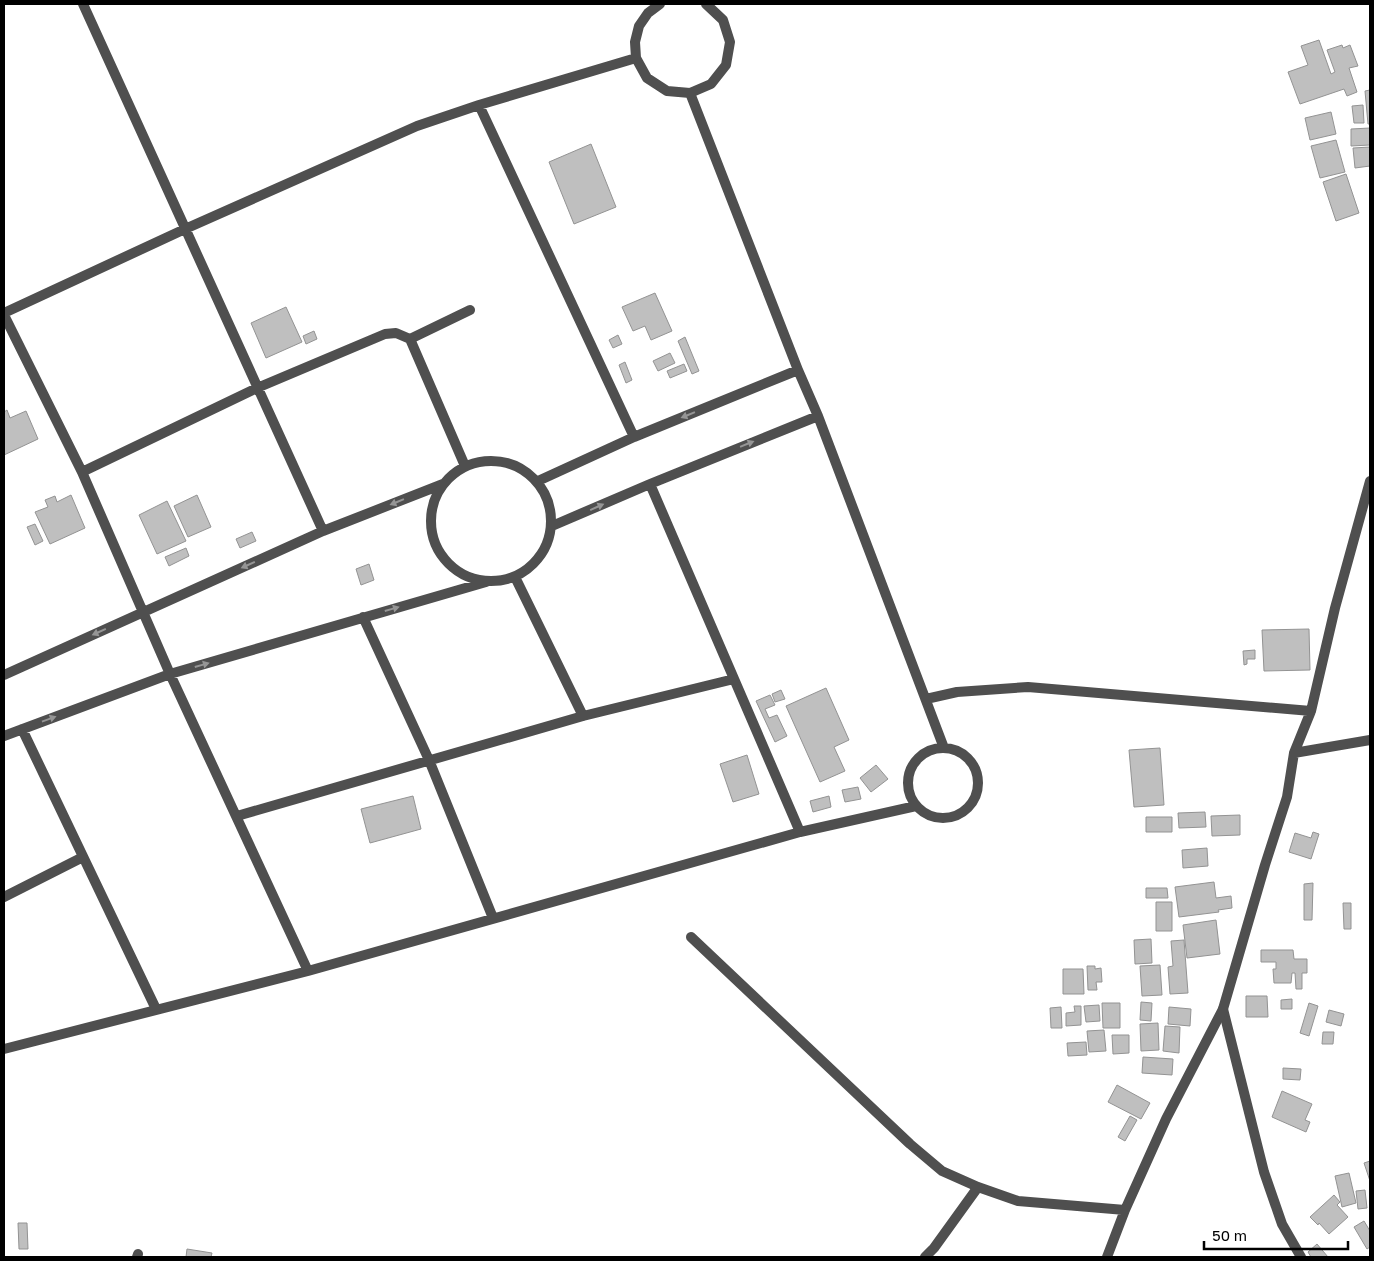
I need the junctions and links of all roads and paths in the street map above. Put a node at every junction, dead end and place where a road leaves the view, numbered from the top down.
1 (82, 4) edge
2 (660, 4) edge
3 (706, 4) edge
4 (636, 58) junction
5 (690, 93) junction
6 (479, 105) junction
7 (185, 229) junction
8 (470, 310) dead end
9 (4, 314) edge
10 (410, 339) junction
11 (798, 370) junction
12 (257, 388) junction
13 (818, 416) junction
14 (634, 436) junction
15 (465, 466) junction
16 (82, 472) junction
17 (1370, 481) edge
18 (538, 482) junction
19 (443, 484) junction
20 (650, 484) junction
21 (552, 526) junction
22 (322, 532) junction
23 (515, 577) junction
24 (486, 582) junction
25 (143, 612) junction
26 (363, 617) junction
27 (170, 674) junction
28 (4, 675) edge
29 (734, 678) junction
30 (926, 699) junction
31 (1311, 711) junction
32 (583, 716) junction
33 (22, 729) junction
34 (4, 736) edge
35 (1370, 740) edge
36 (944, 748) junction
37 (1294, 753) junction
38 (429, 760) junction
39 (916, 806) junction
40 (237, 816) junction
41 (800, 832) junction
42 (83, 857) junction
43 (4, 897) edge
44 (493, 918) junction
45 (691, 937) dead end
46 (308, 972) junction
47 (1223, 1009) junction
48 (156, 1010) junction
49 (4, 1049) edge
50 (978, 1188) junction
51 (1125, 1210) junction
52 (925, 1257) edge
53 (1108, 1257) edge
54 (1301, 1257) edge

1 - 7 street
2 - 4 street
3 - 5 street
4 - 5 street
4 - 6 street
5 - 11 street
6 - 7 street
6 - 14 street
7 - 9 street
7 - 12 street
8 - 10 street
9 - 16 street
10 - 12 street
10 - 15 street
11 - 13 street
11 -> 14 street
12 - 16 street
12 - 22 street
20 -> 13 street
13 - 30 street
14 - 18 street
15 - 18 street
15 - 19 street
16 - 25 street
17 - 31 street
18 - 21 street
19 -> 22 street
19 - 24 street
21 -> 20 street
20 - 29 street
21 - 23 street
22 -> 25 street
23 - 24 street
23 - 32 street
26 -> 24 street
25 - 27 street
25 -> 28 street
27 -> 26 street
26 - 38 street
33 -> 27 street
27 - 40 street
29 - 32 street
29 - 41 street
30 - 31 street
30 - 36 street
31 - 37 street
32 - 38 street
33 - 34 street
33 - 42 street
35 - 37 street
36 - 39 street
36 - 39 street
37 - 47 street
38 - 40 street
38 - 44 street
39 - 41 street
40 - 46 street
41 - 44 street
42 - 43 street
42 - 48 street
44 - 46 street
45 - 50 street
46 - 48 street
47 - 51 street
47 - 54 street
48 - 49 street
50 - 51 street
50 - 52 street
51 - 53 street

